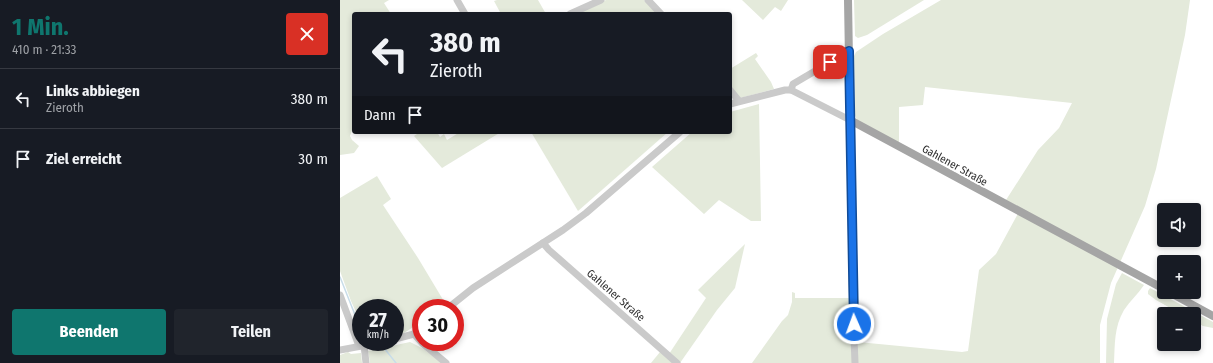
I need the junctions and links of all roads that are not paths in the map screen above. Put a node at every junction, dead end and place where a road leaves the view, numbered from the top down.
1 (456, 0) edge
2 (601, 0) edge
3 (648, 0) edge
4 (848, 0) edge
5 (464, 12) edge
6 (574, 12) edge
7 (659, 12) edge
8 (849, 51) junction
9 (791, 90) junction
10 (732, 92) edge
11 (739, 101) junction
12 (732, 103) edge
13 (850, 120) junction
14 (678, 134) edge
15 (543, 243) junction
16 (1157, 286) edge
17 (340, 295) edge
18 (459, 299) edge
19 (1182, 299) edge
20 (1213, 316) edge
21 (352, 324) edge
22 (352, 347) edge
23 (340, 350) edge
24 (363, 351) edge
25 (432, 351) edge
26 (366, 363) edge
27 (446, 363) edge
28 (677, 363) edge
29 (855, 363) edge

1 - 5 street
2 - 6 street
3 - 7 street
4 - 8 main road
8 - 9 street
8 - 13 main road
9 - 11 street
9 - 13 street, Gahlener Straße
10 - 11 street
11 - 12 street
13 - 16 main road, Gahlener Straße
13 - 29 street
14 - 15 street
15 - 18 street
15 - 28 street, Gahlener Straße
17 - 21 street
19 - 20 main road
22 - 23 street
24 - 26 street
25 - 27 street

